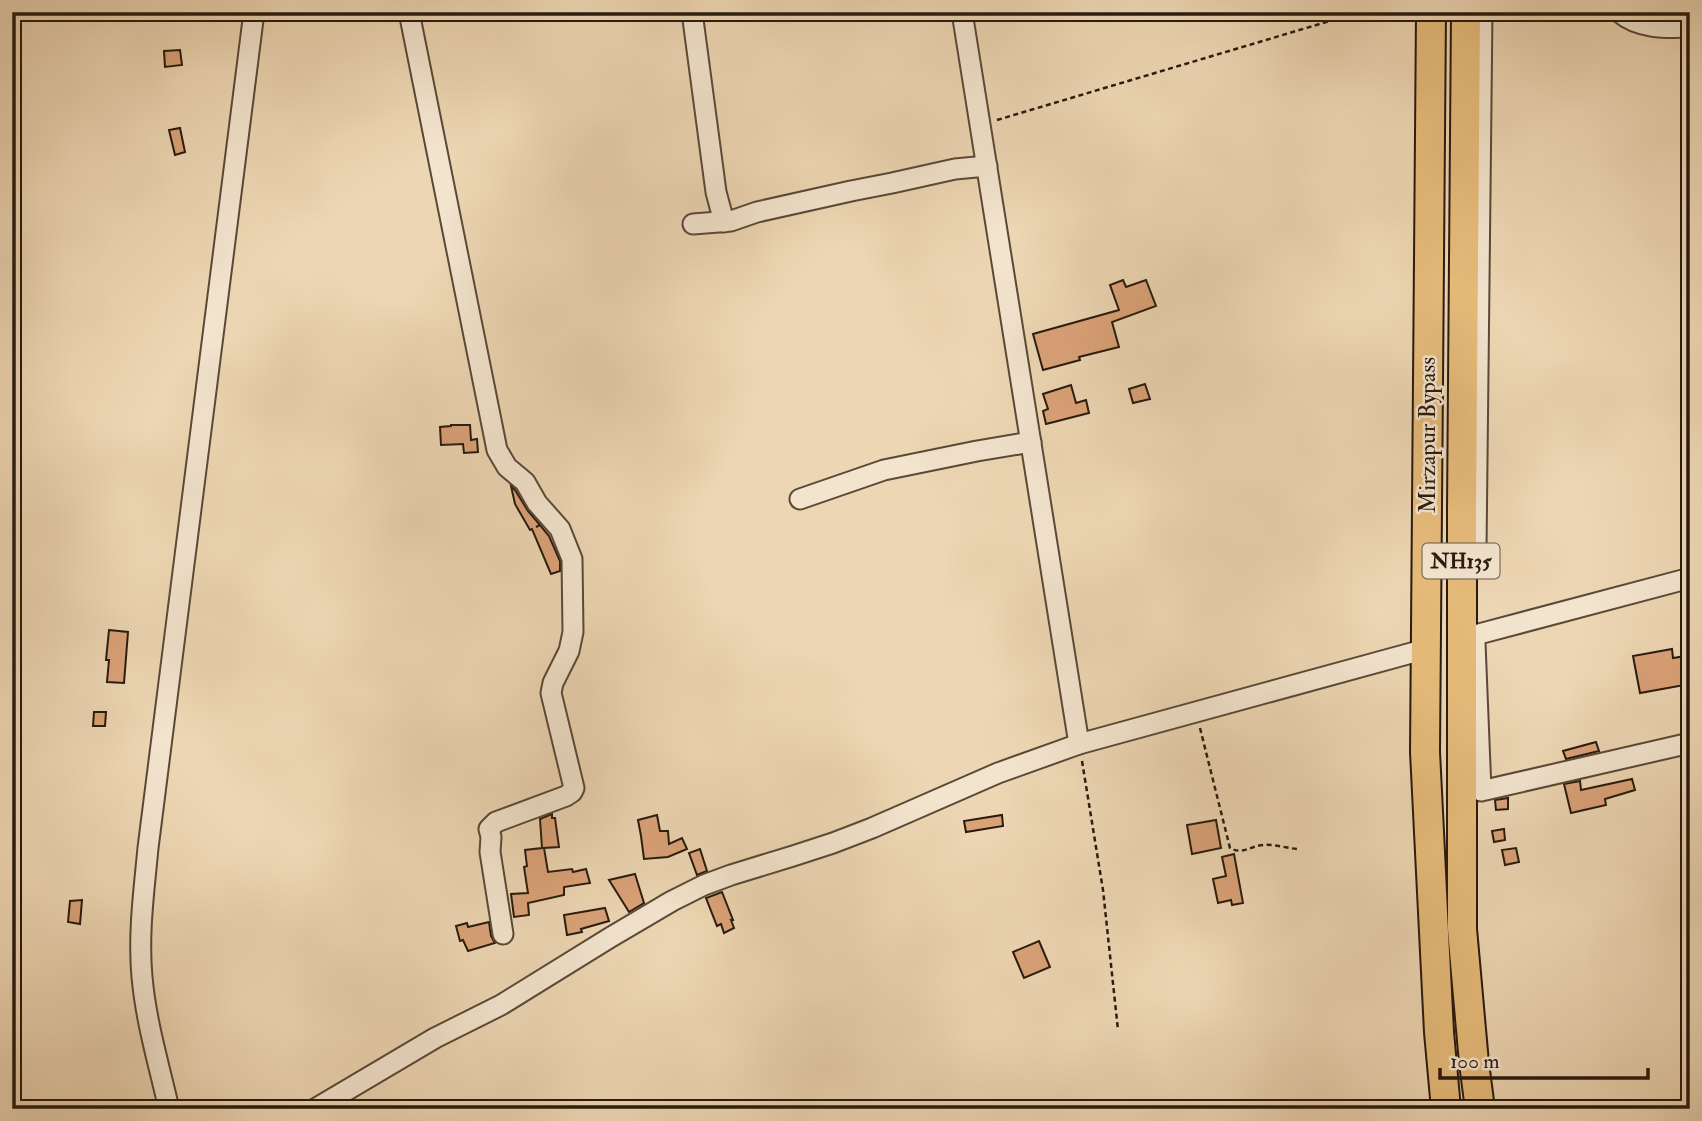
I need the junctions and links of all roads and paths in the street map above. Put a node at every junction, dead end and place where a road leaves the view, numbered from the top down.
1 (254, 12) edge
2 (409, 12) edge
3 (692, 12) edge
4 (962, 12) edge
5 (1360, 12) edge
6 (1431, 12) edge
7 (1466, 12) edge
8 (1482, 12) edge
9 (1619, 12) edge
10 (1690, 27) edge
11 (980, 125) junction
12 (987, 166) junction
13 (724, 222) junction
14 (693, 224) dead end
15 (1031, 442) junction
16 (800, 499) dead end
17 (1690, 578) edge
18 (1475, 635) junction
19 (1426, 649) junction
20 (1195, 711) junction
21 (1690, 743) edge
22 (1079, 744) junction
23 (1297, 849) dead end
24 (503, 934) dead end
25 (1118, 1030) dead end
26 (169, 1109) edge
27 (315, 1109) edge
28 (1446, 1109) edge
29 (1480, 1109) edge

1 - 26 street
2 - 24 street
3 - 13 street
4 - 11 street
5 - 11 path
6 - 19 highway, Mirzapur Bypass / NH135
7 - 29 highway, NH135
8 - 18 street
9 - 10 street
11 - 12 street
12 - 13 street
12 - 15 street
13 - 14 street
15 - 16 street
15 - 22 street
17 - 18 street
18 - 21 street
19 - 20 street
19 - 28 highway, Mirzapur Bypass / NH135
20 - 22 street
20 - 23 path
22 - 25 path
22 - 27 street

